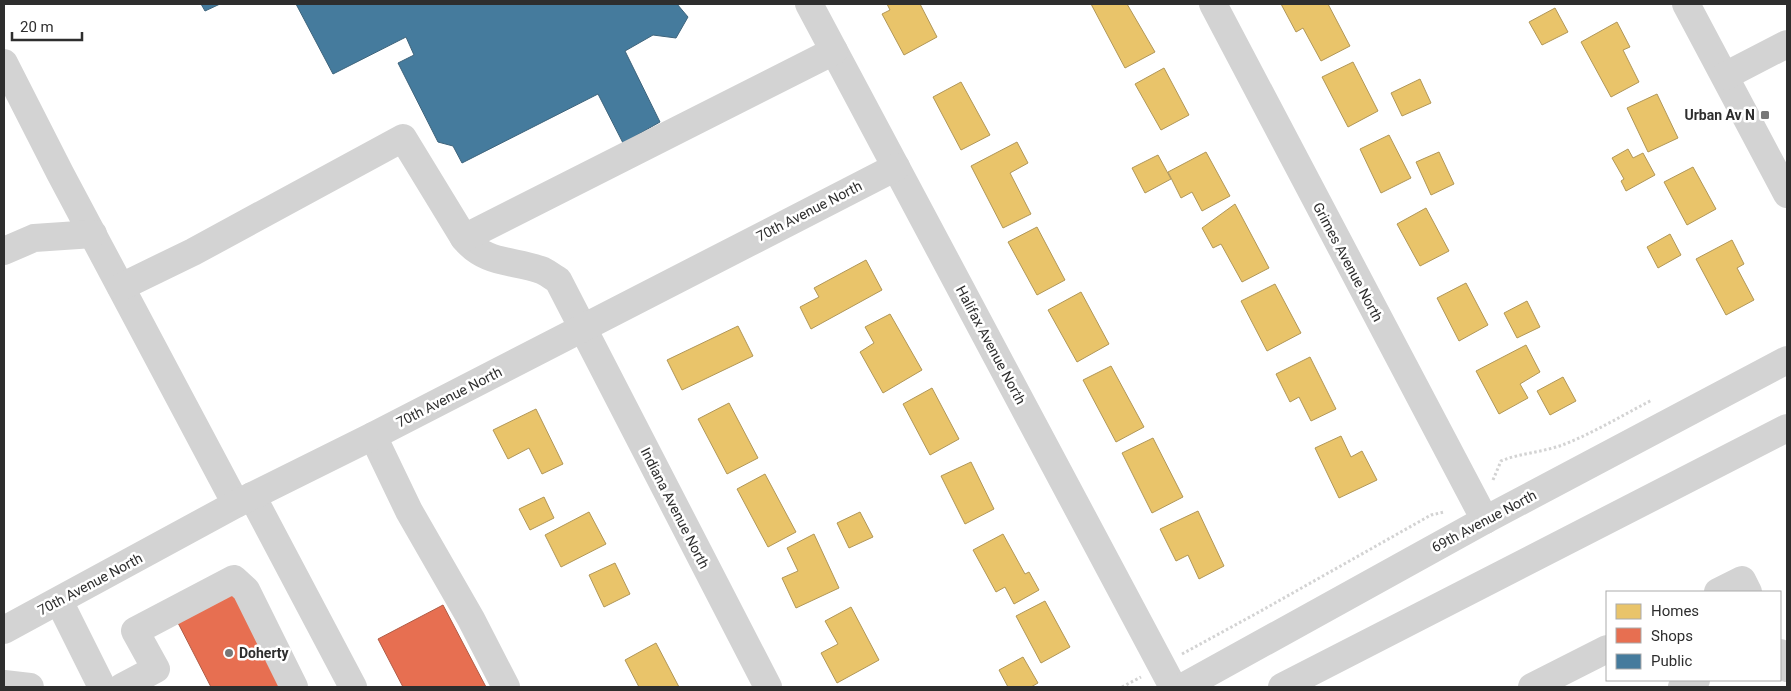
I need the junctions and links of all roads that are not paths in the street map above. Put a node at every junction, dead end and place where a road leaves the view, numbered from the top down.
1 (809, 4) edge
2 (1212, 4) edge
3 (1686, 4) edge
4 (1787, 44) edge
5 (834, 51) junction
6 (4, 63) edge
7 (1724, 76) junction
8 (896, 167) junction
9 (1787, 194) edge
10 (93, 234) junction
11 (464, 238) junction
12 (4, 250) edge
13 (121, 287) junction
14 (582, 328) junction
15 (1787, 360) edge
16 (1787, 428) edge
17 (373, 436) junction
18 (244, 500) junction
19 (1485, 520) junction
20 (1720, 591) edge
21 (1748, 591) edge
22 (59, 601) junction
23 (4, 630) edge
24 (1606, 650) edge
25 (1781, 656) edge
26 (1787, 668) edge
27 (1694, 681) edge
28 (4, 684) edge
29 (30, 687) edge
30 (102, 687) edge
31 (122, 687) edge
32 (294, 687) edge
33 (352, 687) edge
34 (506, 687) edge
35 (768, 687) edge
36 (1173, 687) edge
37 (1183, 687) edge
38 (1282, 687) edge
39 (1532, 687) edge
40 (1682, 687) edge

1 - 5 street, Halifax Avenue North
2 - 19 street, Grimes Avenue North
3 - 7 street
4 - 7 street
5 - 8 street, Halifax Avenue North
5 - 11 street
6 - 10 street
7 - 9 street
8 - 14 street, 70th Avenue North
8 - 36 street, Halifax Avenue North
10 - 12 street
10 - 13 street
11 - 13 street, Indiana Avenue North
11 - 14 street, Indiana Avenue North
13 - 18 street
14 - 17 street, 70th Avenue North
14 - 35 street, Indiana Avenue North
15 - 19 street, 69th Avenue North
16 - 38 street
17 - 18 street, 70th Avenue North
17 - 34 street
18 - 22 street, 70th Avenue North
18 - 33 street
19 - 37 street, 69th Avenue North
20 - 21 street
22 - 23 street, 70th Avenue North
22 - 30 street
24 - 39 street
25 - 26 street
27 - 40 street
28 - 29 street
31 - 32 street

